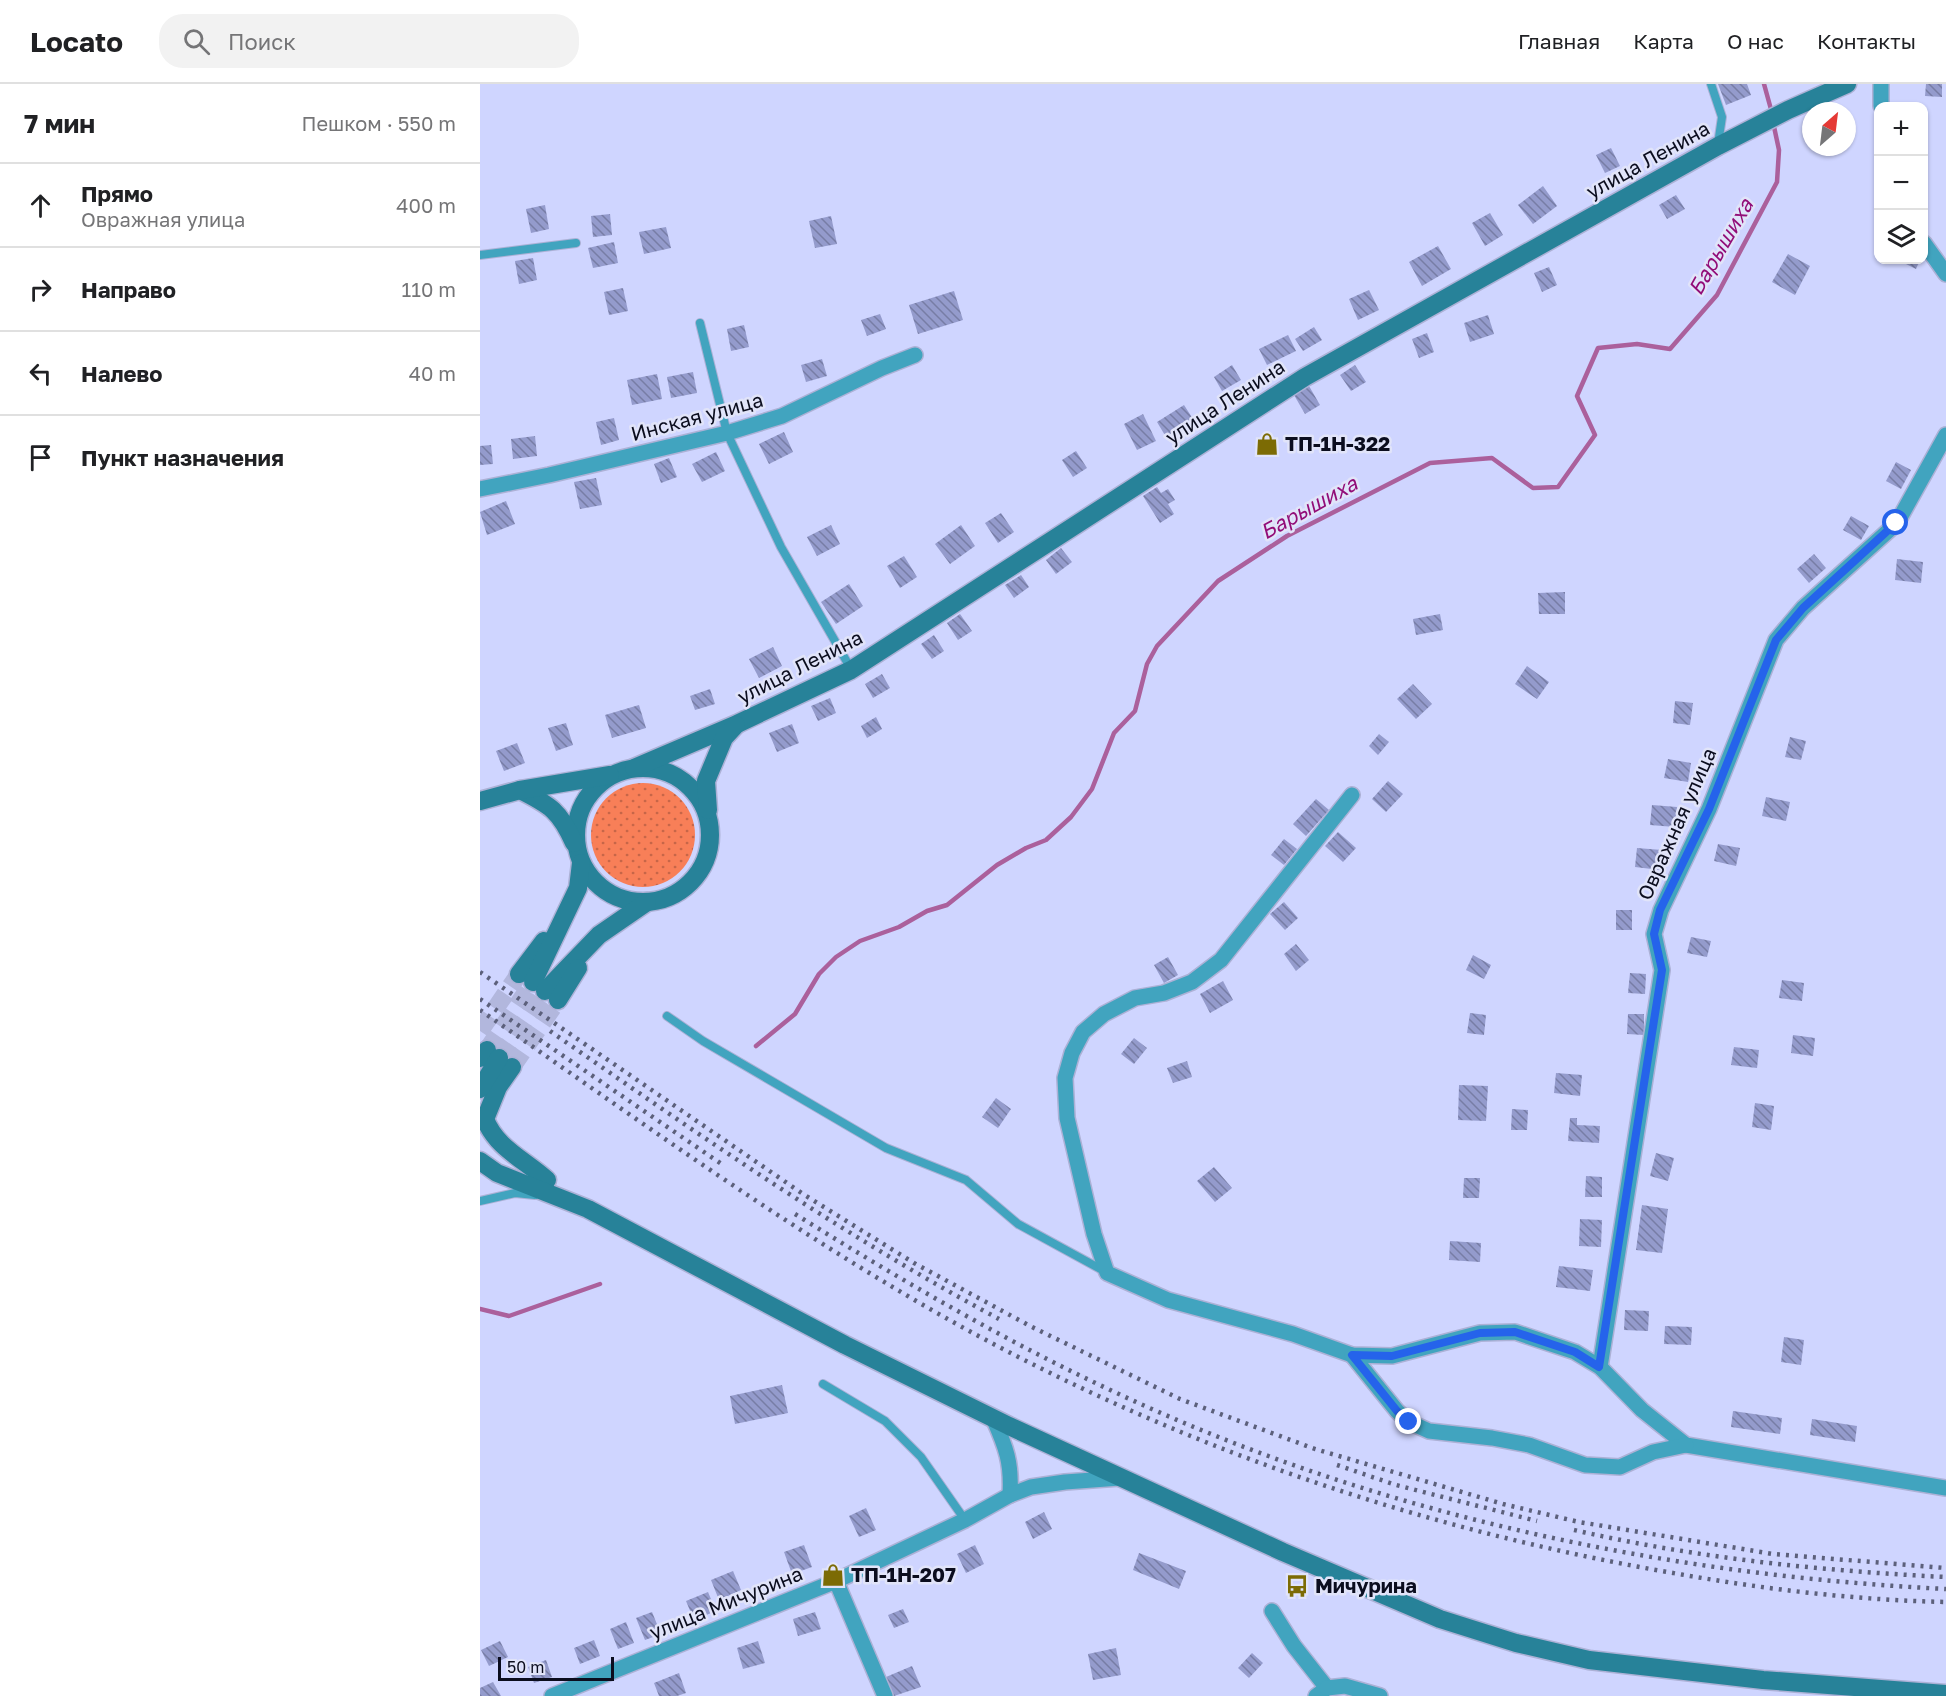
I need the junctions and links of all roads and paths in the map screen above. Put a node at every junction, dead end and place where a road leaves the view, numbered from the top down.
1 (1711, 84) edge
2 (1847, 84) edge
3 (1881, 84) edge
4 (1881, 102) edge
5 (1718, 146) junction
6 (576, 243) dead end
7 (1928, 250) edge
8 (480, 255) edge
9 (1946, 274) edge
10 (700, 323) dead end
11 (915, 355) dead end
12 (727, 433) junction
13 (1946, 435) edge
14 (480, 489) edge
15 (851, 670) junction
16 (737, 724) junction
17 (634, 768) junction
18 (613, 774) junction
19 (520, 790) junction
20 (1352, 795) dead end
21 (480, 801) edge
22 (708, 814) junction
23 (579, 857) junction
24 (647, 902) junction
25 (667, 1016) dead end
26 (494, 1058) edge
27 (480, 1089) edge
28 (480, 1132) edge
29 (480, 1147) edge
30 (480, 1161) edge
31 (547, 1180) junction
32 (555, 1197) junction
33 (480, 1201) edge
34 (577, 1204) junction
35 (1107, 1273) junction
36 (1352, 1355) junction
37 (1599, 1367) junction
38 (823, 1384) dead end
39 (993, 1418) junction
40 (1686, 1445) junction
41 (1120, 1478) junction
42 (1946, 1479) edge
43 (1939, 1486) edge
44 (1010, 1495) junction
45 (965, 1520) junction
46 (836, 1581) junction
47 (1272, 1611) dead end
48 (1321, 1692) edge
49 (1946, 1694) edge
50 (1924, 1695) edge
51 (552, 1696) edge
52 (885, 1696) edge
53 (1380, 1696) edge

1 - 5 lane
2 - 5 main road, улица Ленина
3 - 4 street
5 - 15 main road, улица Ленина
6 - 8 lane
7 - 9 street
10 - 12 lane
11 - 12 street, Инская улица
12 - 14 street, Инская улица
12 - 15 lane
13 - 37 street, Овражная улица
15 - 16 main road, улица Ленина
16 - 17 main road, улица Ленина
16 - 22 main road
17 - 18 main road
17 - 22 main road
18 - 19 main road
18 - 23 main road
19 - 21 main road
19 - 23 main road
20 - 35 street
22 - 24 main road
23 - 24 main road
23 - 24 main road
25 - 35 lane
26 - 27 main road
26 - 31 main road
28 - 31 main road
29 - 32 main road
30 - 32 main road
31 - 34 main road
32 - 33 lane
32 - 34 main road
34 - 39 main road
35 - 36 street
36 - 37 street
36 - 40 street
37 - 40 street
38 - 45 lane
39 - 41 main road
39 - 44 street
40 - 43 street
41 - 44 street, улица Мичурина
41 - 50 main road
42 - 43 street
44 - 45 street, улица Мичурина
45 - 46 street, улица Мичурина
46 - 51 street, улица Мичурина
46 - 52 street
47 - 48 street
48 - 53 street
49 - 50 main road

